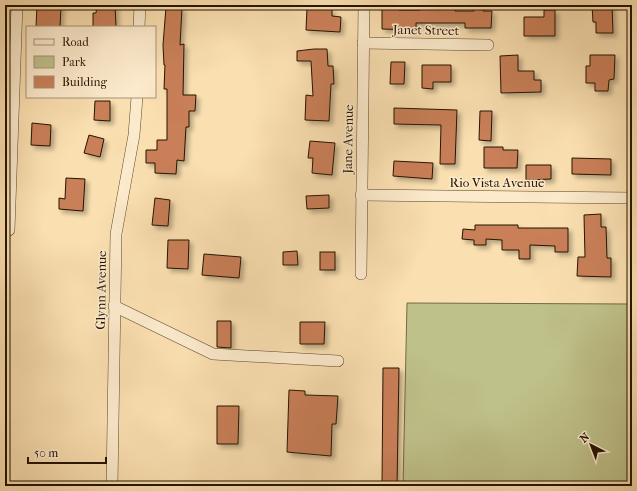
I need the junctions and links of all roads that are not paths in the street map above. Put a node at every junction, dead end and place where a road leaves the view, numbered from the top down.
1 (17, 5) edge
2 (140, 5) edge
3 (364, 5) edge
4 (139, 26) edge
5 (363, 43) junction
6 (488, 45) dead end
7 (137, 98) edge
8 (9, 100) edge
9 (361, 195) junction
10 (632, 198) edge
11 (7, 214) edge
12 (9, 230) dead end
13 (360, 274) dead end
14 (114, 306) junction
15 (338, 361) dead end
16 (112, 486) edge

1 - 8 street
2 - 4 street
3 - 5 street, Jane Avenue
5 - 6 street, Janet Street
5 - 9 street, Jane Avenue
7 - 14 street, Glynn Avenue
8 - 11 street
9 - 10 street, Rio Vista Avenue
9 - 13 street, Jane Avenue
11 - 12 street
14 - 15 street
14 - 16 street, Glynn Avenue

